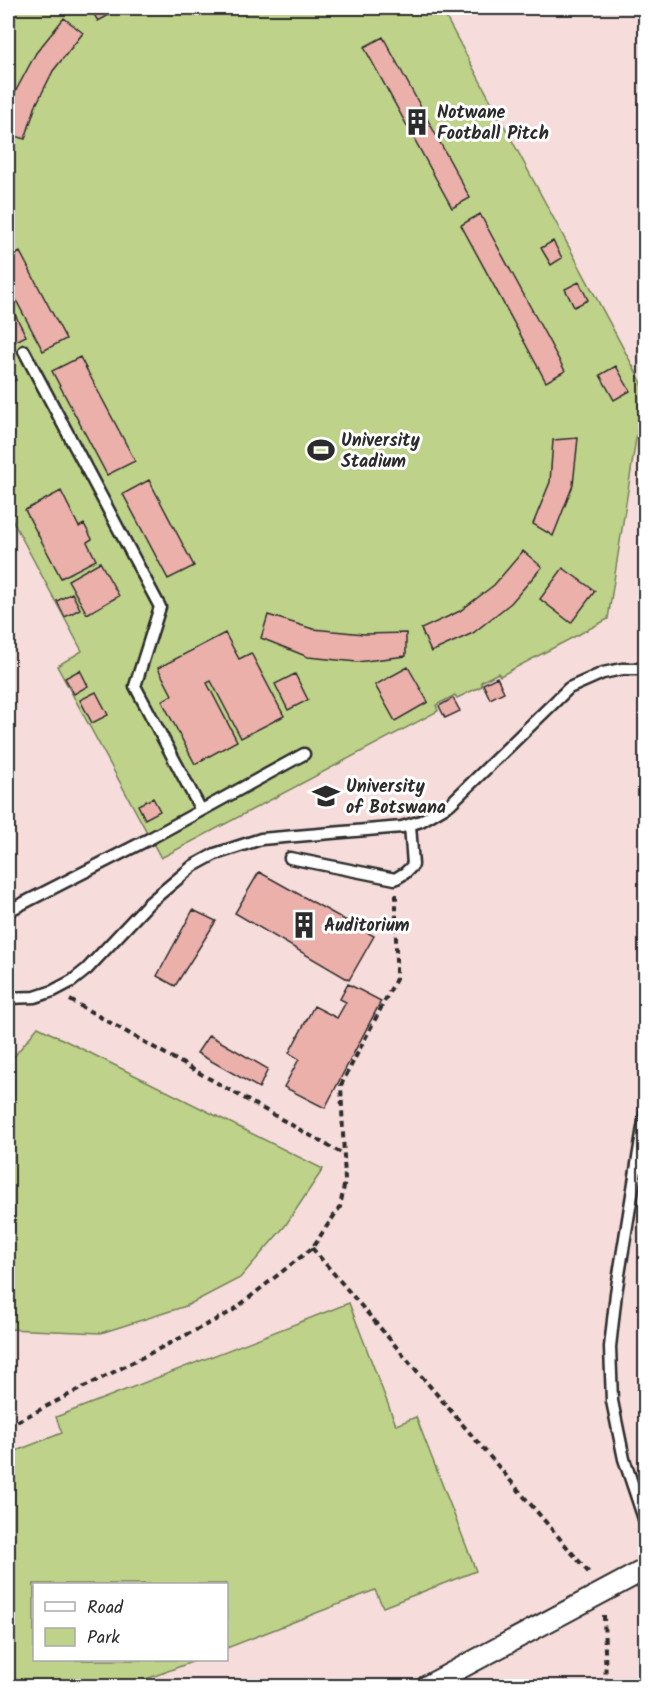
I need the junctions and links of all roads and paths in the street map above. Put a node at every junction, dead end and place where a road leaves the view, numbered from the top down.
1 (24, 351) dead end
2 (645, 669) edge
3 (304, 754) dead end
4 (201, 810) junction
5 (411, 825) junction
6 (290, 858) dead end
7 (395, 879) junction
8 (8, 911) edge
9 (53, 991) junction
10 (8, 998) edge
11 (645, 1109) edge
12 (344, 1154) junction
13 (312, 1248) junction
14 (8, 1426) edge
15 (645, 1525) edge
16 (645, 1569) edge
17 (605, 1592) junction
18 (427, 1686) edge
19 (606, 1686) edge

1 - 4 lane
2 - 5 lane
3 - 4 lane
4 - 8 lane
5 - 7 lane
5 - 9 lane
6 - 7 lane
7 - 12 path
9 - 10 lane
9 - 12 path
11 - 15 lane
12 - 13 path
13 - 14 path
13 - 17 path
16 - 17 street
17 - 18 street
17 - 19 path

